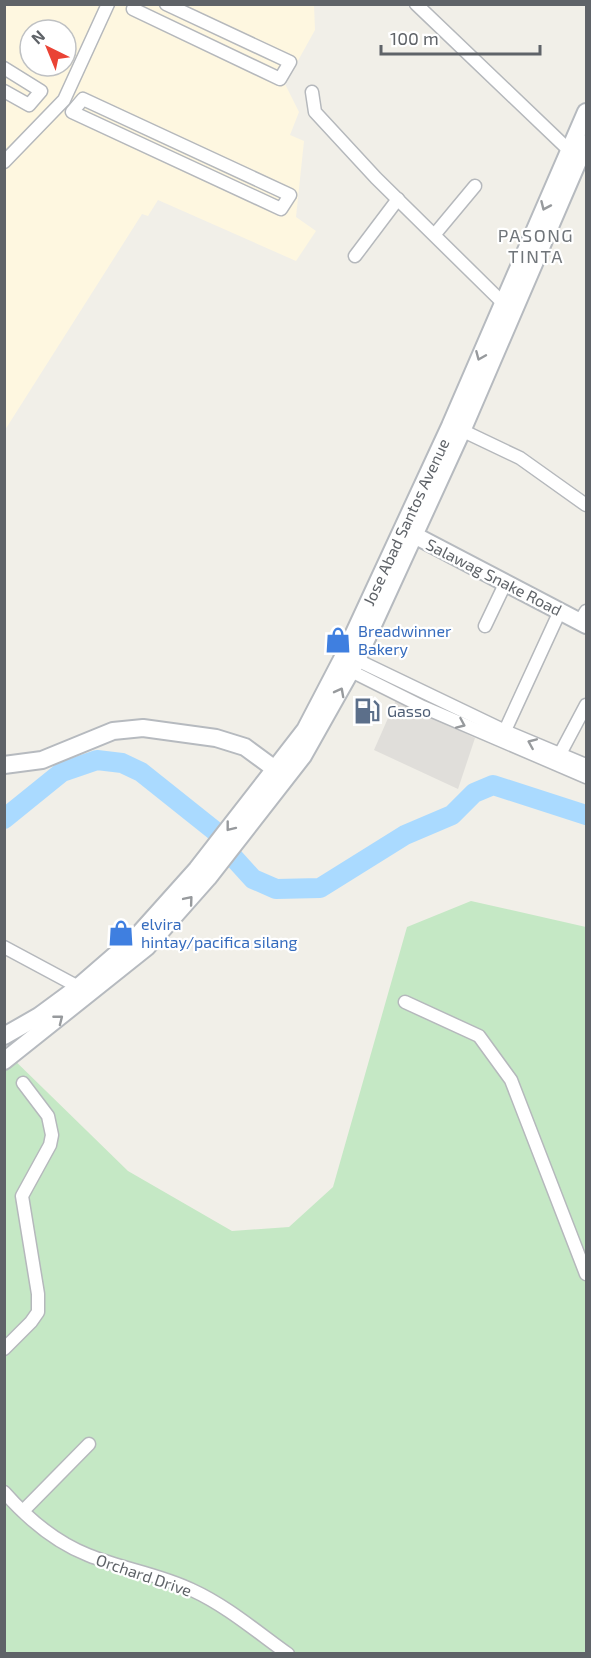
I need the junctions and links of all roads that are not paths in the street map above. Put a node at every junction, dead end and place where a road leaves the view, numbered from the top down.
1 (108, 4) edge
2 (135, 4) edge
3 (165, 4) edge
4 (416, 4) edge
5 (4, 68) edge
6 (4, 91) edge
7 (312, 92) dead end
8 (64, 100) junction
9 (77, 106) junction
10 (586, 112) edge
11 (578, 151) edge
12 (4, 162) edge
13 (475, 186) dead end
14 (398, 199) junction
15 (435, 234) junction
16 (355, 256) dead end
17 (509, 305) junction
18 (456, 428) junction
19 (586, 506) edge
20 (409, 531) junction
21 (506, 584) junction
22 (560, 611) junction
23 (584, 619) edge
24 (485, 626) dead end
25 (350, 663) junction
26 (586, 705) edge
27 (503, 736) junction
28 (560, 754) junction
29 (4, 765) edge
30 (586, 765) edge
31 (282, 774) junction
32 (586, 777) edge
33 (4, 947) edge
34 (81, 993) junction
35 (405, 1002) dead end
36 (4, 1036) edge
37 (4, 1061) edge
38 (23, 1083) dead end
39 (586, 1274) edge
40 (4, 1349) edge
41 (89, 1444) dead end
42 (4, 1492) edge
43 (23, 1511) junction
44 (288, 1653) edge

1 - 8 street
2 - 3 street
4 - 11 street
5 - 6 street
7 - 14 street
8 - 9 street
8 - 12 street
9 - 9 street
10 - 11 main road, Jose Abad Santos Avenue
11 - 17 main road, Jose Abad Santos Avenue
13 - 15 street
14 - 15 street
14 - 16 street
15 - 17 street
17 - 18 main road, Jose Abad Santos Avenue
18 - 19 street
18 - 20 main road, Jose Abad Santos Avenue
20 - 21 main road, Salawag Snake Road
20 - 25 main road, Jose Abad Santos Avenue
21 - 22 main road, Salawag Snake Road
21 - 24 street
22 - 23 main road, Salawag Snake Road
22 - 27 street
25 - 27 street
25 - 31 main road, Jose Abad Santos Avenue
26 - 28 street
28 -> 27 street
27 - 32 street
28 - 30 street
29 - 31 main road
31 - 34 main road, Jose Abad Santos Avenue
33 - 34 street
34 - 36 main road, Jose Abad Santos Avenue
37 -> 34 main road, Jose Abad Santos Avenue
35 - 39 street
38 - 40 street
41 - 43 street
42 - 43 street, Orchard Drive
43 - 44 street, Orchard Drive

